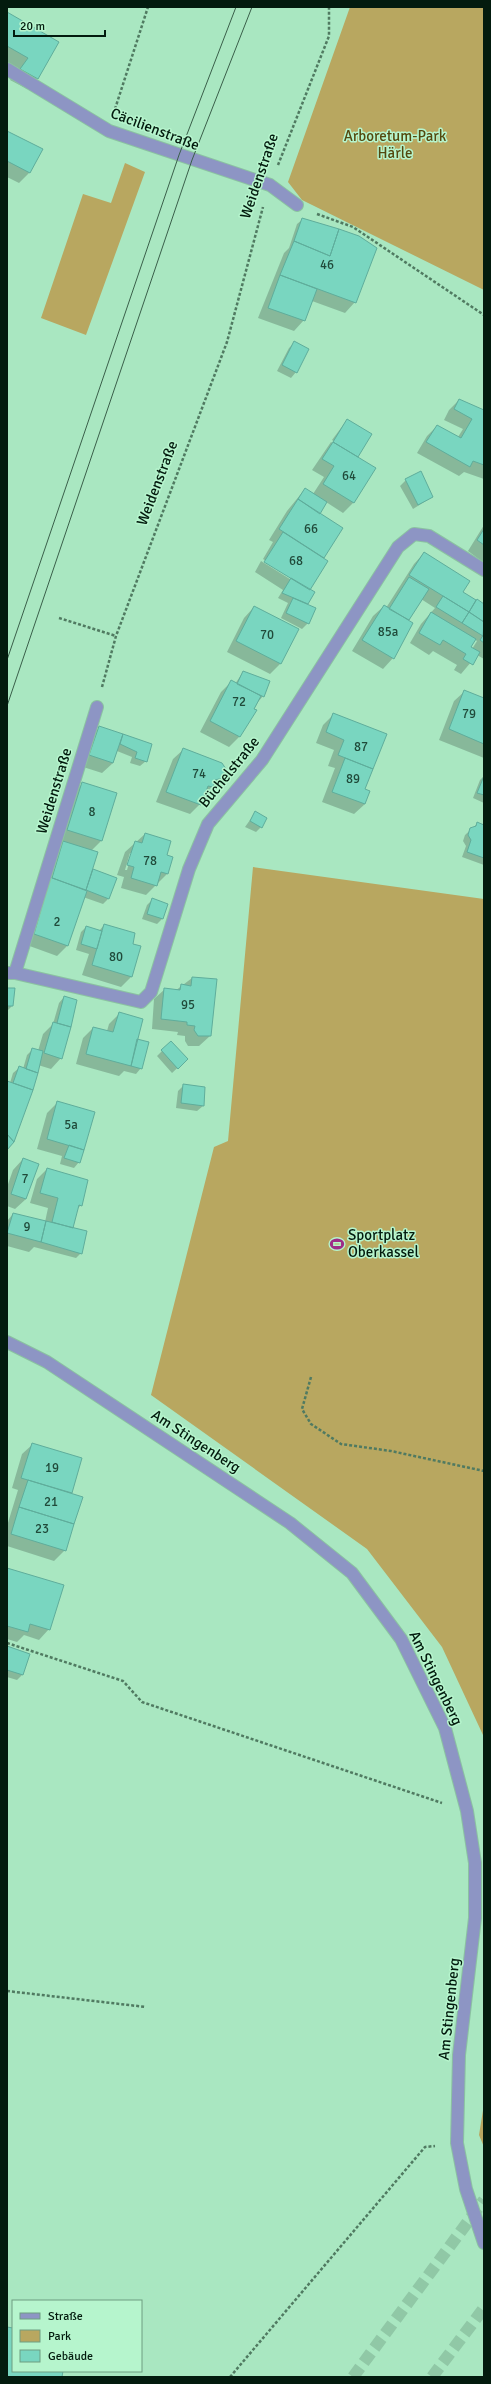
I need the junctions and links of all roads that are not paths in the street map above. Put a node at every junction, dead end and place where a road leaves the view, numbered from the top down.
1 (7, 69) edge
2 (296, 205) road end
3 (484, 570) edge
4 (97, 707) road end
5 (11, 973) edge
6 (7, 1342) edge
7 (484, 2243) edge

1 - 2 street, Cäcilienstraße
3 - 5 street, Büchelstraße
4 - 5 street, Weidenstraße
6 - 7 street, Am Stingenberg

